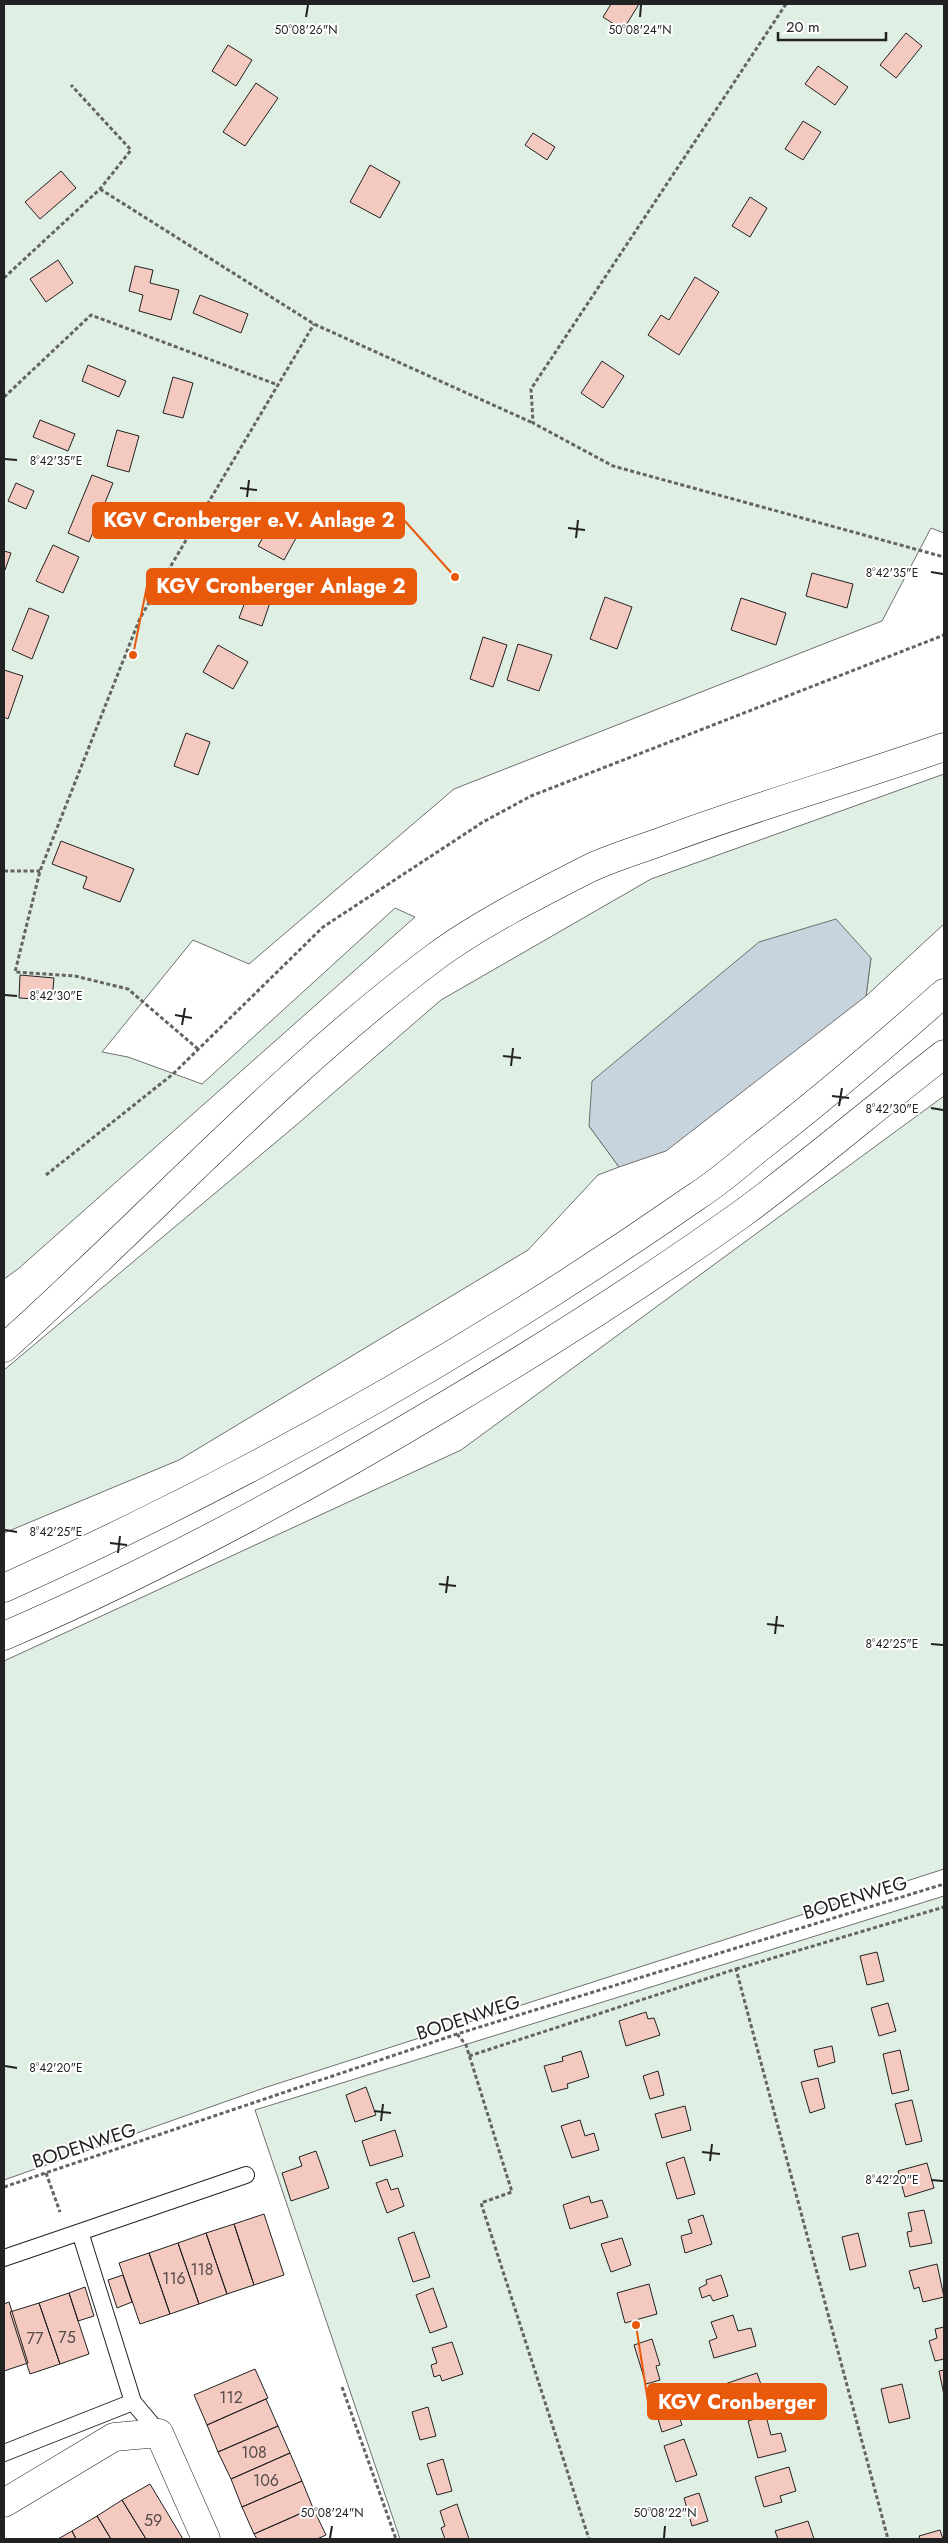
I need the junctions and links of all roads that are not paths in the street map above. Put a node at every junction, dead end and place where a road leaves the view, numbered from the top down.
1 (944, 748) edge
2 (944, 993) edge
3 (944, 1054) edge
4 (4, 1348) edge
5 (4, 1588) edge
6 (4, 1636) edge
7 (246, 2175) dead end
8 (80, 2232) junction
9 (4, 2258) edge
10 (133, 2402) junction
11 (159, 2433) junction
12 (4, 2453) edge
13 (4, 2503) edge
14 (206, 2539) edge

1 - 4 main road
2 - 5 main road
3 - 6 main road
7 - 8 lane
8 - 9 lane
8 - 10 lane
10 - 11 lane
10 - 12 lane
11 - 13 main road
11 - 14 main road

